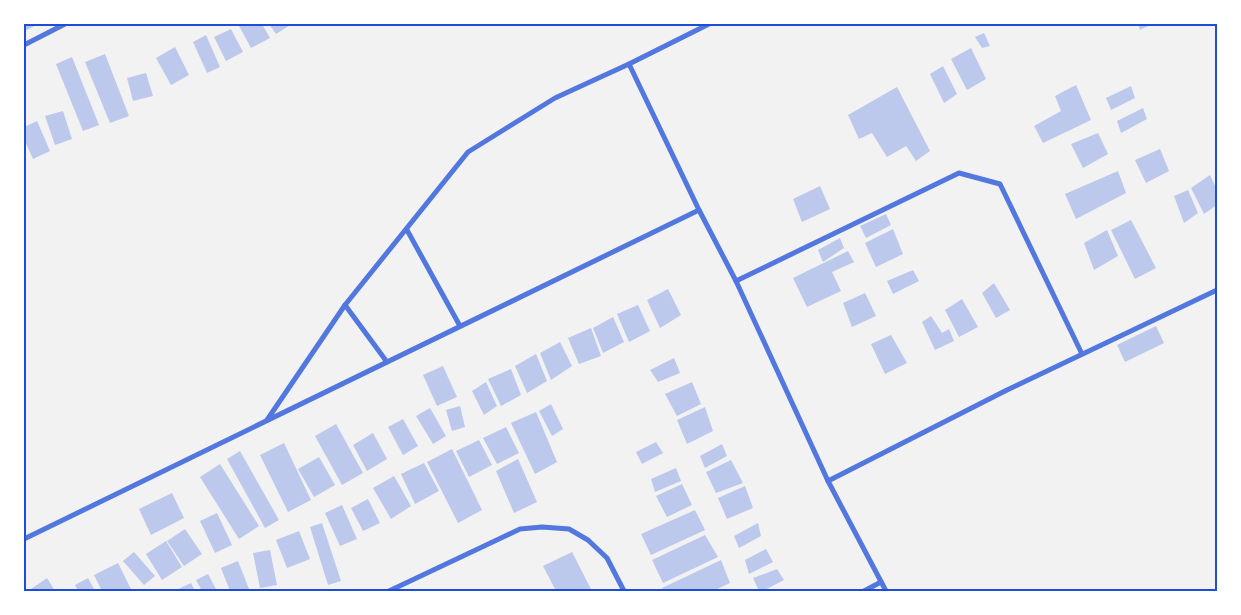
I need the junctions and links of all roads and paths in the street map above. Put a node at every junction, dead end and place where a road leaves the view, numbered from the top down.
1 (65, 24) edge
2 (710, 24) edge
3 (24, 45) edge
4 (629, 64) junction
5 (699, 210) junction
6 (406, 230) junction
7 (736, 281) junction
8 (1217, 290) edge
9 (345, 305) junction
10 (460, 326) junction
11 (1082, 354) junction
12 (387, 362) junction
13 (266, 421) junction
14 (828, 481) junction
15 (24, 539) edge
16 (881, 582) junction
17 (389, 591) edge
18 (624, 591) edge
19 (864, 591) edge
20 (886, 591) edge

1 - 3 street
2 - 4 street
4 - 5 street
4 - 6 street
5 - 7 street
5 - 10 street
6 - 9 street
6 - 10 street
7 - 11 street
7 - 14 street
8 - 11 street
9 - 12 street
9 - 13 street
10 - 12 street
11 - 14 street
12 - 13 street
13 - 15 street
14 - 16 street
16 - 19 street
16 - 20 street
17 - 18 street

